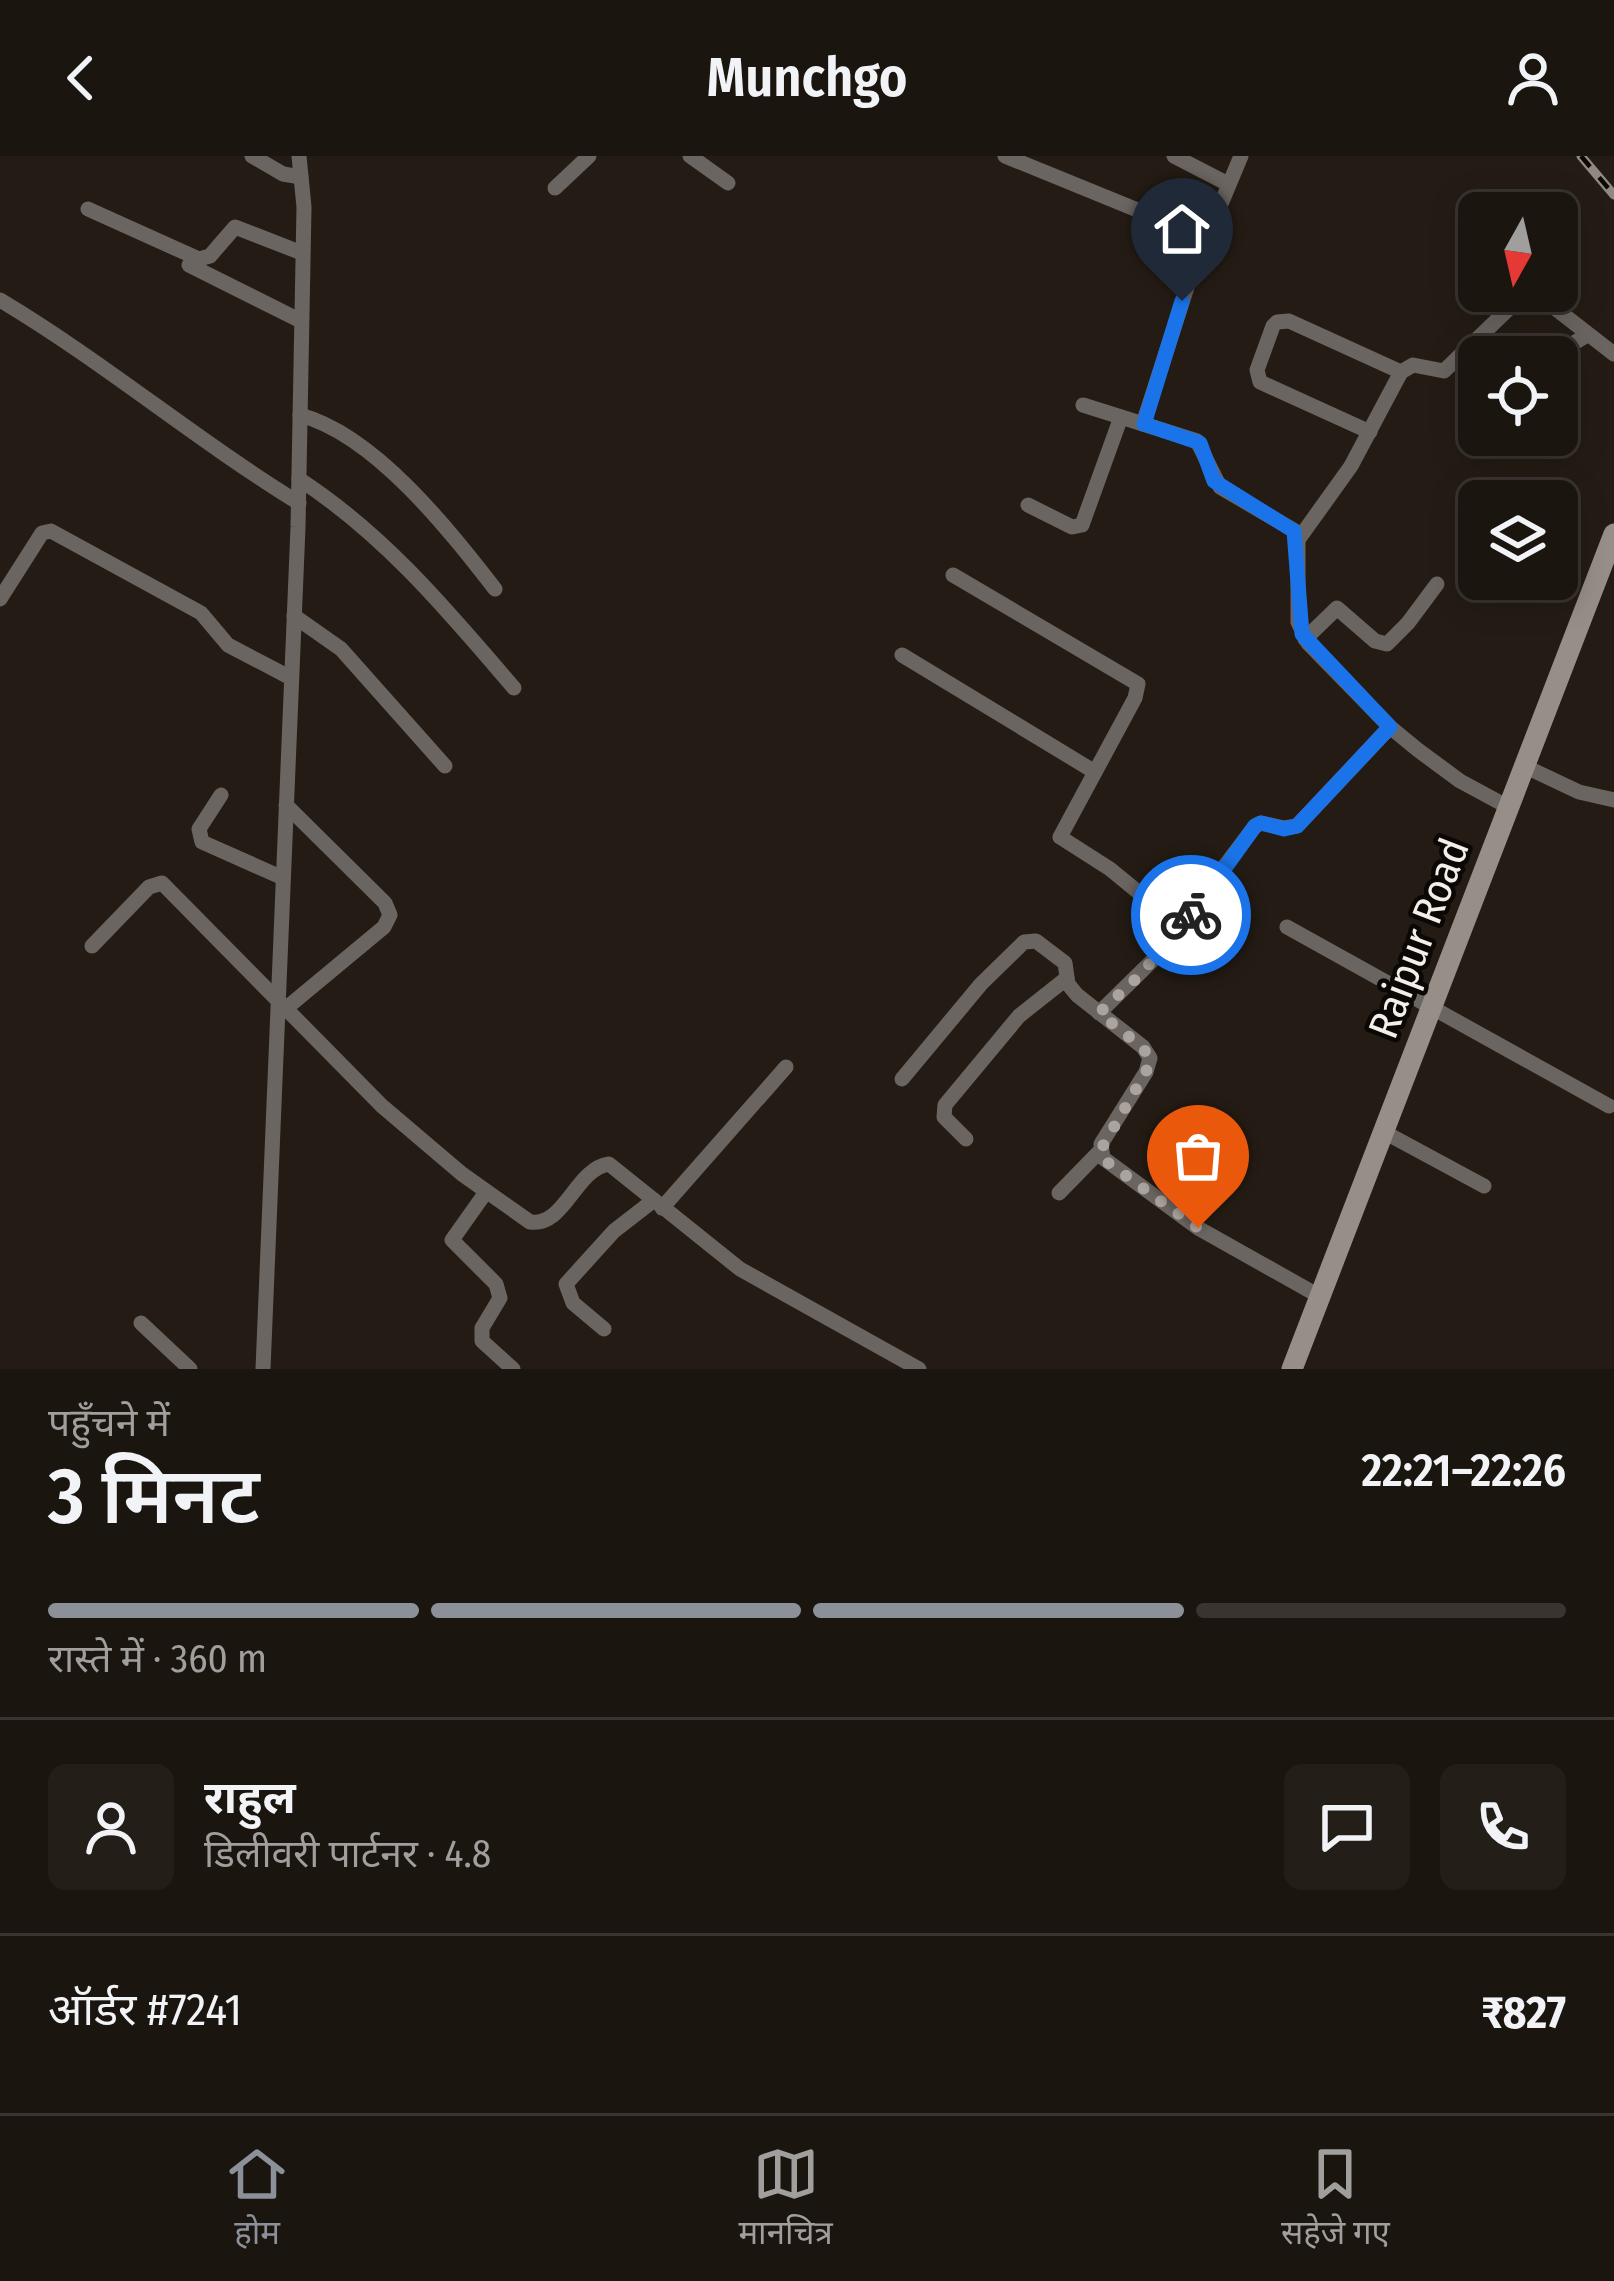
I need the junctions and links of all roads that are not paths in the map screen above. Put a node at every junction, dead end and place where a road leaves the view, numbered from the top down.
1 (253, 156) edge
2 (299, 156) edge
3 (589, 156) edge
4 (690, 156) edge
5 (1005, 156) edge
6 (1174, 156) edge
7 (1241, 156) edge
8 (301, 177) junction
9 (728, 184) dead end
10 (1228, 184) junction
11 (555, 188) dead end
12 (88, 209) dead end
13 (1206, 238) junction
14 (302, 253) junction
15 (188, 265) dead end
16 (0, 300) edge
17 (1507, 312) edge
18 (1557, 312) edge
19 (301, 321) junction
20 (1587, 335) junction
21 (1578, 340) edge
22 (1614, 354) edge
23 (1401, 372) junction
24 (1083, 405) dead end
25 (300, 415) junction
26 (1121, 417) junction
27 (1144, 424) junction
28 (1370, 432) junction
29 (299, 479) junction
30 (299, 503) junction
31 (1028, 505) dead end
32 (1614, 534) edge
33 (1298, 540) junction
34 (953, 574) dead end
35 (1437, 584) dead end
36 (496, 589) dead end
37 (0, 598) edge
38 (294, 616) junction
39 (1305, 639) junction
40 (902, 655) dead end
41 (291, 677) junction
42 (514, 688) dead end
43 (1390, 727) junction
44 (446, 766) dead end
45 (1526, 767) junction
46 (1095, 772) junction
47 (221, 795) dead end
48 (1614, 800) edge
49 (286, 805) junction
50 (1510, 808) junction
51 (283, 878) junction
52 (1180, 927) junction
53 (1287, 927) dead end
54 (92, 946) dead end
55 (1066, 978) junction
56 (280, 1007) junction
57 (1432, 1009) junction
58 (1099, 1013) junction
59 (786, 1067) dead end
60 (902, 1079) dead end
61 (1609, 1106) dead end
62 (1384, 1132) junction
63 (966, 1139) dead end
64 (1100, 1151) junction
65 (1484, 1186) dead end
66 (486, 1192) junction
67 (1059, 1193) dead end
68 (658, 1204) junction
69 (1319, 1296) junction
70 (142, 1323) dead end
71 (604, 1329) dead end
72 (190, 1369) edge
73 (263, 1369) edge
74 (513, 1369) edge
75 (919, 1369) edge
76 (1292, 1369) edge

1 - 8 street
2 - 8 street
3 - 11 street
4 - 9 street
5 - 13 street
6 - 10 street
7 - 10 street
8 - 14 street
10 - 13 street
12 - 14 street
13 - 27 street
14 - 19 street
15 - 19 street
16 - 30 street
17 - 23 street
18 - 20 street
19 - 25 street
20 - 21 street
20 - 22 street
23 - 28 street
23 - 28 street
24 - 26 street
25 - 29 street
25 - 36 street
26 - 27 street
26 - 31 street
27 - 33 street
28 - 33 street
29 - 30 street
29 - 42 street
30 - 38 street
32 - 45 main road, Raipur Road
33 - 39 street
34 - 46 street
35 - 39 street
37 - 41 street
38 - 41 street
38 - 44 street
39 - 43 street
40 - 46 street
41 - 49 street
43 - 50 street
43 - 52 street
45 - 48 street
45 - 50 main road, Raipur Road
46 - 52 street
47 - 51 street
49 - 51 street
49 - 56 street
50 - 57 main road, Raipur Road
51 - 56 street
52 - 58 street
53 - 57 street
54 - 56 street
55 - 58 street
55 - 60 street
55 - 63 street
56 - 66 street
56 - 73 street
57 - 61 street
57 - 62 main road, Raipur Road
58 - 64 street
59 - 68 street
62 - 65 street
62 - 69 main road, Raipur Road
64 - 67 street
64 - 69 street
66 - 68 street
66 - 74 street
68 - 71 street
68 - 75 street
69 - 76 main road, Raipur Road
70 - 72 street

